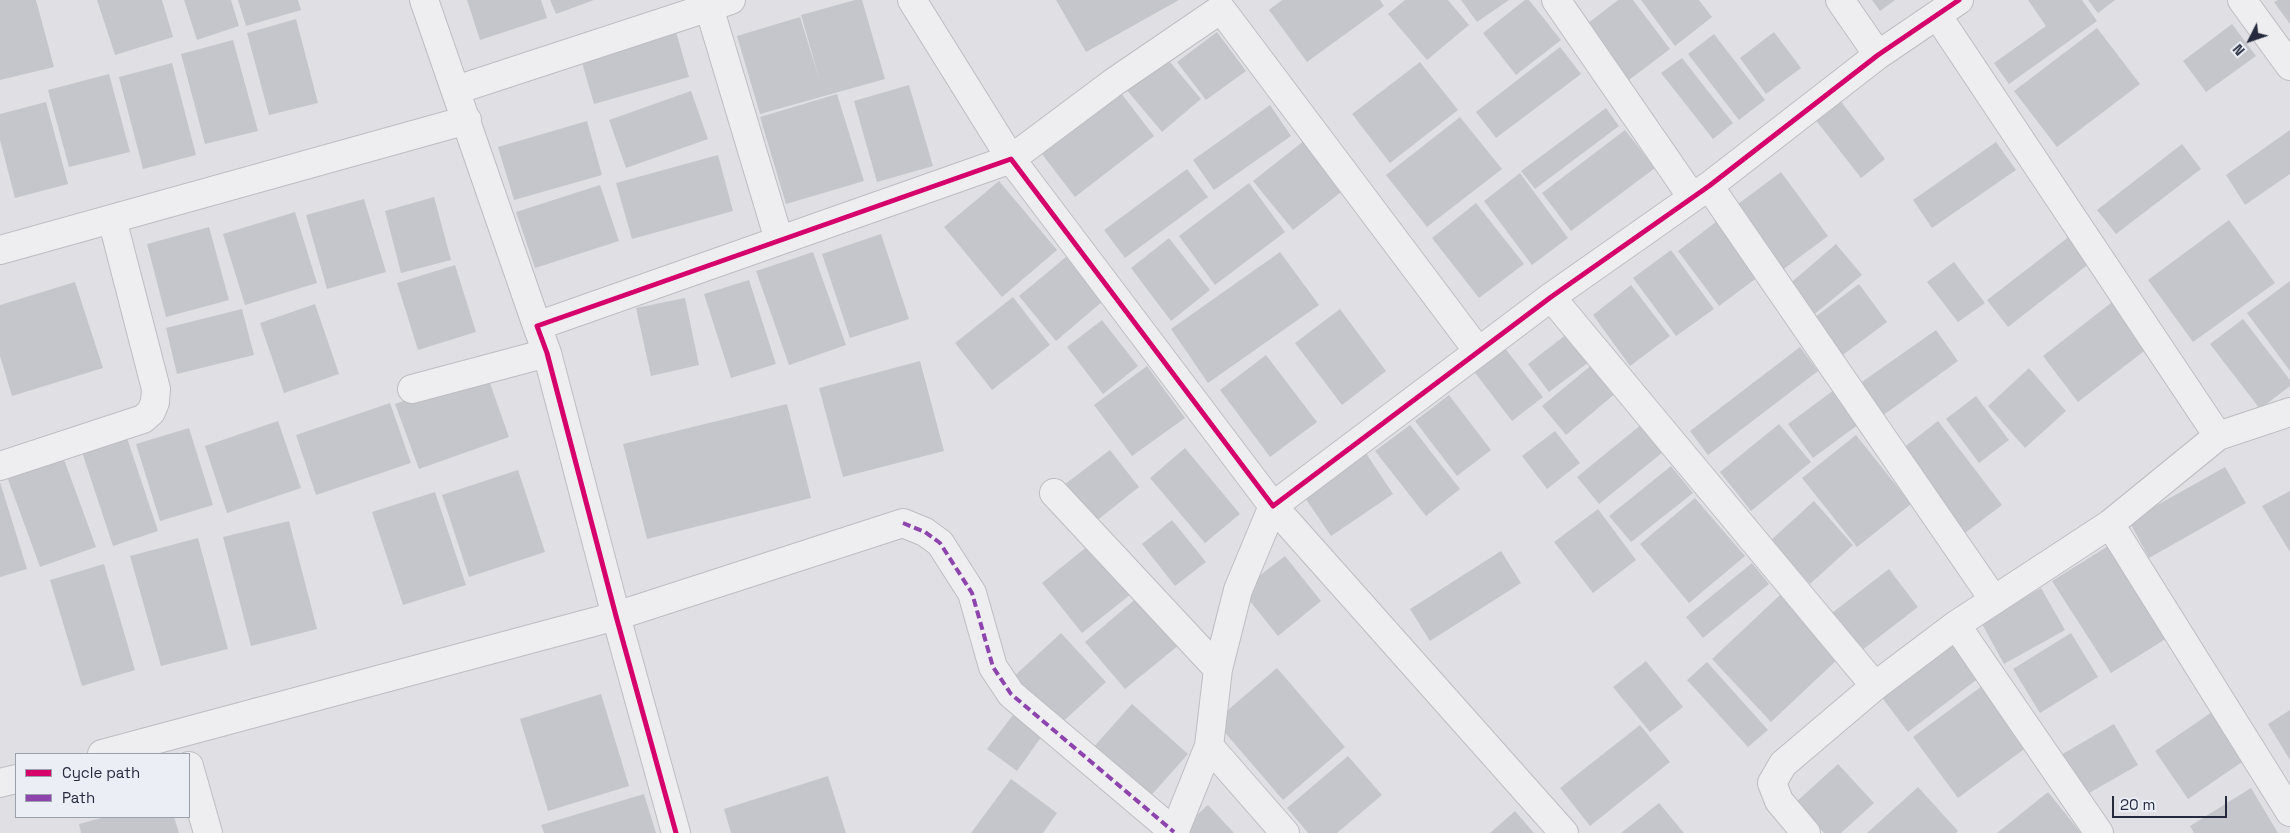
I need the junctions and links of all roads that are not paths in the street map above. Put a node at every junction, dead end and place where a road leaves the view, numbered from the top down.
1 (424, 0) edge
2 (912, 0) edge
3 (1556, 0) edge
4 (1840, 0) edge
5 (1959, 0) edge
6 (2242, 0) edge
7 (720, 4) edge
8 (1230, 5) edge
9 (1937, 15) junction
10 (1878, 55) junction
11 (2290, 66) edge
12 (456, 90) junction
13 (467, 120) junction
14 (1010, 159) junction
15 (1700, 192) junction
16 (112, 219) junction
17 (780, 240) junction
18 (0, 250) edge
19 (1551, 296) junction
20 (537, 326) junction
21 (1478, 351) junction
22 (547, 353) junction
23 (412, 389) dead end
24 (2290, 412) edge
25 (2218, 436) junction
26 (0, 466) edge
27 (1054, 493) dead end
28 (1273, 506) junction
29 (2110, 524) junction
30 (1994, 600) junction
31 (616, 616) junction
32 (1956, 625) junction
33 (1218, 669) junction
34 (1874, 686) junction
35 (182, 743) edge
36 (1209, 746) junction
37 (109, 753) edge
38 (190, 770) edge
39 (15, 778) edge
40 (0, 783) edge
41 (2290, 812) edge
42 (1174, 832) edge
43 (208, 833) edge
44 (676, 833) edge
45 (1285, 833) edge
46 (1564, 833) edge
47 (1806, 833) edge
48 (2099, 833) edge

1 - 12 street
2 - 14 street
3 - 15 street
4 - 10 street
5 - 9 street
6 - 11 street
7 - 12 street
7 - 17 street
8 - 14 street
8 - 21 street
9 - 10 street
9 - 25 street
10 - 15 street
12 - 13 street
13 - 16 street
13 - 20 street
14 - 17 street
14 - 28 street
15 - 19 street
15 - 30 street
16 - 18 street
16 - 26 street
17 - 20 street
19 - 21 street
19 - 34 street
20 - 22 street
21 - 28 street
22 - 23 street
22 - 31 street
24 - 25 street
25 - 29 street
27 - 33 street
28 - 33 street
28 - 46 street
29 - 30 street
29 - 41 street
30 - 32 street
31 - 35 street
31 - 42 street
31 - 44 street
32 - 34 street
32 - 48 street
33 - 36 street
34 - 47 street
35 - 37 street
36 - 42 street
36 - 45 street
38 - 43 street
39 - 40 street

